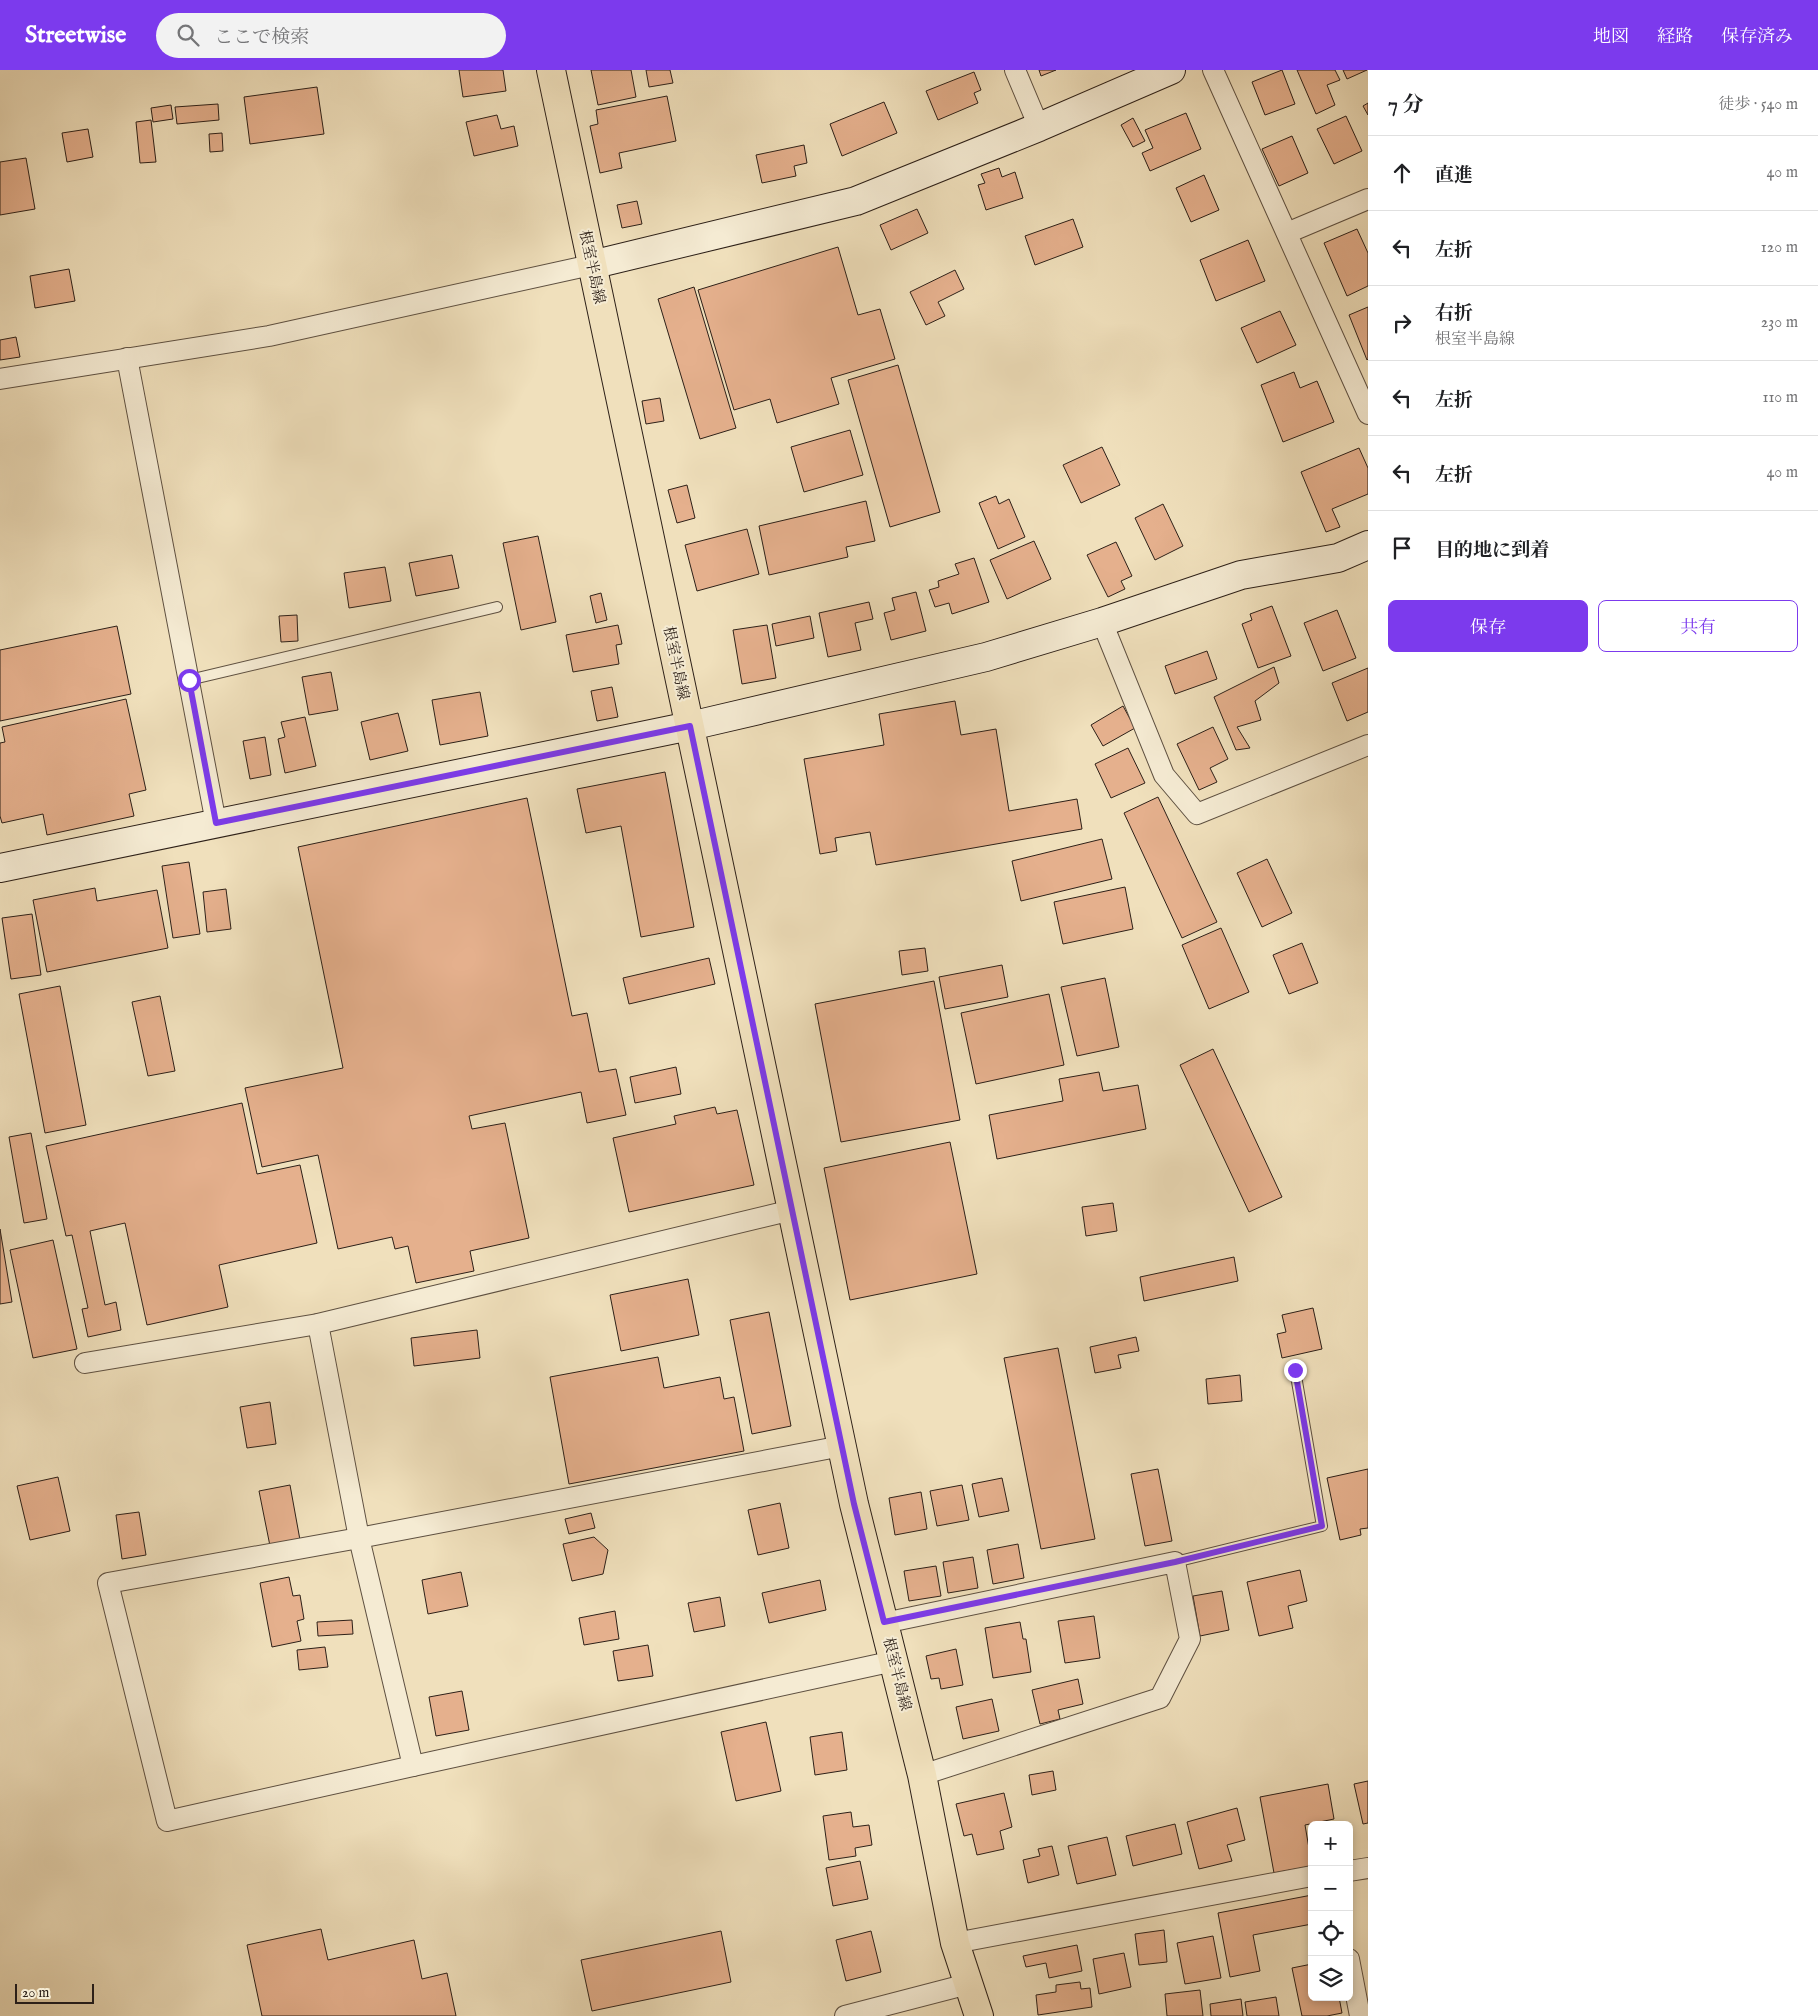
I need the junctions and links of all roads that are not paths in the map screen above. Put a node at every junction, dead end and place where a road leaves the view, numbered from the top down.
1 (551, 70) edge
2 (1015, 70) edge
3 (1170, 70) edge
4 (1213, 70) edge
5 (1039, 127) junction
6 (1368, 198) edge
7 (1287, 233) junction
8 (591, 265) junction
9 (127, 358) junction
10 (0, 379) edge
11 (1368, 413) edge
12 (1368, 545) edge
13 (497, 607) dead end
14 (1102, 622) junction
15 (189, 680) junction
16 (690, 726) junction
17 (1368, 745) edge
18 (216, 823) junction
19 (0, 868) edge
20 (792, 1210) junction
21 (318, 1324) junction
22 (85, 1363) dead end
23 (1295, 1370) dead end
24 (842, 1446) junction
25 (359, 1538) junction
26 (1175, 1562) junction
27 (884, 1622) junction
28 (894, 1661) junction
29 (413, 1766) junction
30 (922, 1775) junction
31 (1368, 1868) edge
32 (1353, 1870) edge
33 (1308, 1877) edge
34 (955, 1943) junction
35 (1353, 1980) edge
36 (968, 1984) junction
37 (845, 2016) edge
38 (978, 2016) edge
39 (1360, 2016) edge

1 - 8 main road, 根室半島線
2 - 5 street
3 - 5 street
4 - 7 street
5 - 8 street
6 - 7 street
7 - 11 street
8 - 9 street
8 - 16 main road, 根室半島線
9 - 10 street
9 - 15 street
12 - 14 street
13 - 15 lane
14 - 16 street
14 - 17 street
15 - 18 street
16 - 18 street
16 - 20 main road, 根室半島線
18 - 19 street
20 - 21 street
20 - 24 main road, 根室半島線
21 - 22 street
21 - 25 street
23 - 26 lane
24 - 25 street
24 - 27 main road, 根室半島線
25 - 29 street
25 - 29 street
26 - 27 street
26 - 30 street
27 - 28 main road, 根室半島線
28 - 29 street
28 - 30 main road, 根室半島線
30 - 34 main road, 根室半島線
31 - 32 street
33 - 34 street
34 - 36 main road, 根室半島線
35 - 39 street
36 - 37 street
36 - 38 main road, 根室半島線

